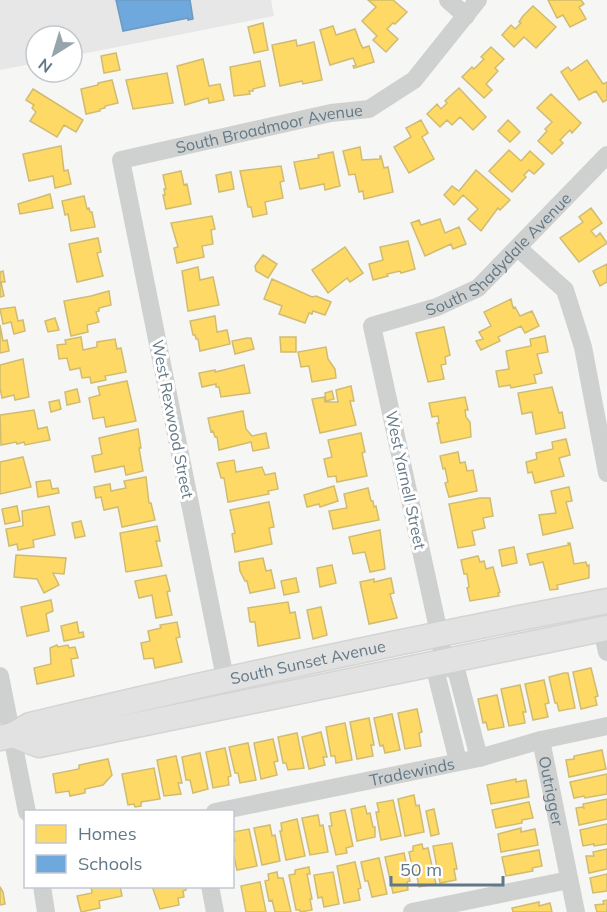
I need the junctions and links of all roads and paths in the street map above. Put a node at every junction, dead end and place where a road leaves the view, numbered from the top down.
1 (447, 0) edge
2 (478, 0) edge
3 (466, 16) junction
4 (607, 155) edge
5 (121, 160) joint
6 (518, 248) junction
7 (372, 326) joint
8 (607, 473) edge
9 (607, 600) edge
10 (439, 633) junction
11 (605, 636) edge
12 (444, 662) junction
13 (0, 675) edge
14 (225, 678) junction
15 (607, 726) edge
16 (6, 737) edge
17 (541, 740) junction
18 (479, 758) junction
19 (459, 761) junction
20 (26, 810) edge
21 (225, 810) edge
22 (569, 880) junction
23 (42, 888) edge
24 (210, 888) edge
25 (46, 912) edge
26 (215, 912) edge
27 (412, 912) edge
28 (576, 912) edge

1 - 3 street
2 - 3 street, South Broadmoor Avenue
3 - 5 street, South Broadmoor Avenue
4 - 6 street, South Shadydale Avenue
5 - 14 street, West Rexwood Street
6 - 7 street, South Shadydale Avenue
6 - 8 street
7 - 10 street, West Yarnell Street
9 - 10 main road, South Sunset Avenue
10 - 12 street, West Yarnell Street
10 - 14 main road, South Sunset Avenue
11 - 12 main road, South Sunset Avenue
12 - 16 main road, South Sunset Avenue
12 - 18 street
12 - 19 street
13 - 16 street
14 - 16 main road, South Sunset Avenue
15 - 17 street, Tradewinds
16 - 20 street
17 - 18 street, Tradewinds
17 - 22 street, Outrigger
18 - 19 street, Tradewinds
19 - 21 street, Tradewinds
22 - 27 street
22 - 28 street, Outrigger
23 - 25 street
24 - 26 street

